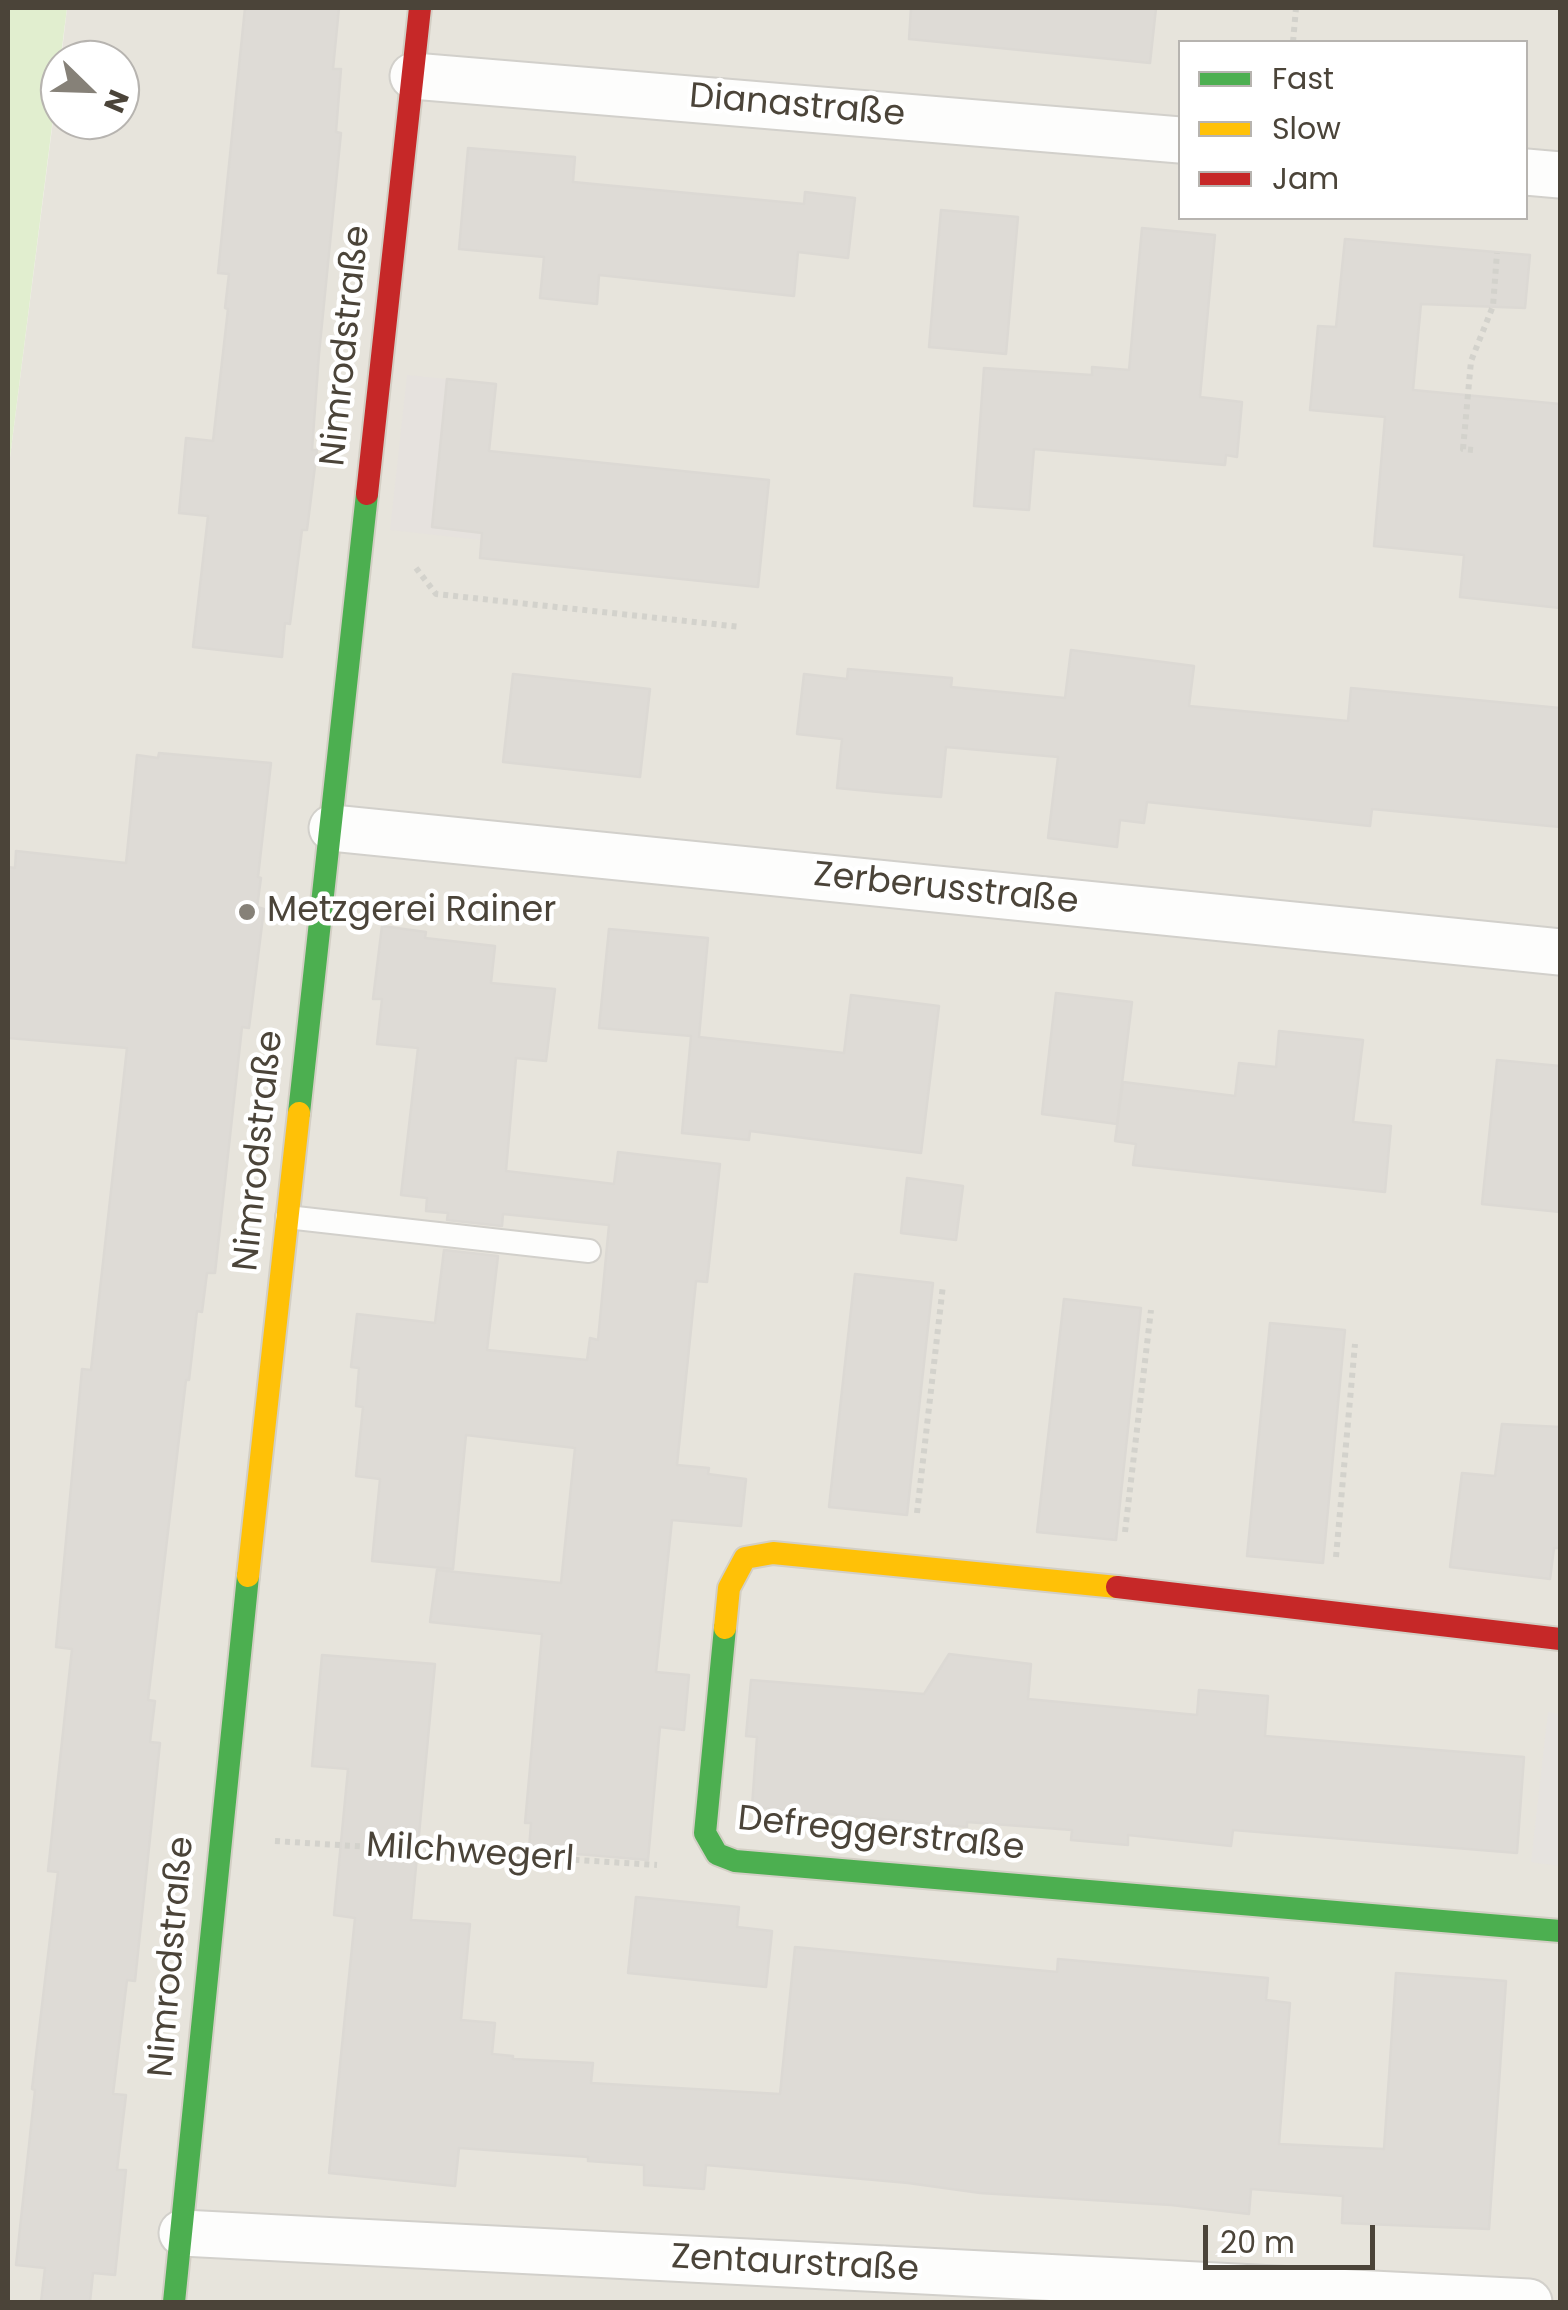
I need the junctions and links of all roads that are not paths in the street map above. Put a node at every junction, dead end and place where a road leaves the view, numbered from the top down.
1 (420, 8) edge
2 (413, 76) junction
3 (1178, 140) edge
4 (1528, 172) edge
5 (1560, 175) edge
6 (332, 828) junction
7 (1560, 952) edge
8 (287, 1218) junction
9 (589, 1251) dead end
10 (1560, 1640) edge
11 (1560, 1930) edge
12 (182, 2233) junction
13 (174, 2302) edge
14 (1529, 2302) edge

1 - 2 street, Nimrodstraße
2 - 3 street, Dianastraße
2 - 6 street, Nimrodstraße
4 - 5 street
6 - 7 street, Zerberusstraße
6 - 8 street, Nimrodstraße
8 - 9 lane
8 - 12 street, Nimrodstraße
10 - 11 street, Defreggerstraße
12 - 13 street, Nimrodstraße
12 - 14 street, Zentaurstraße

